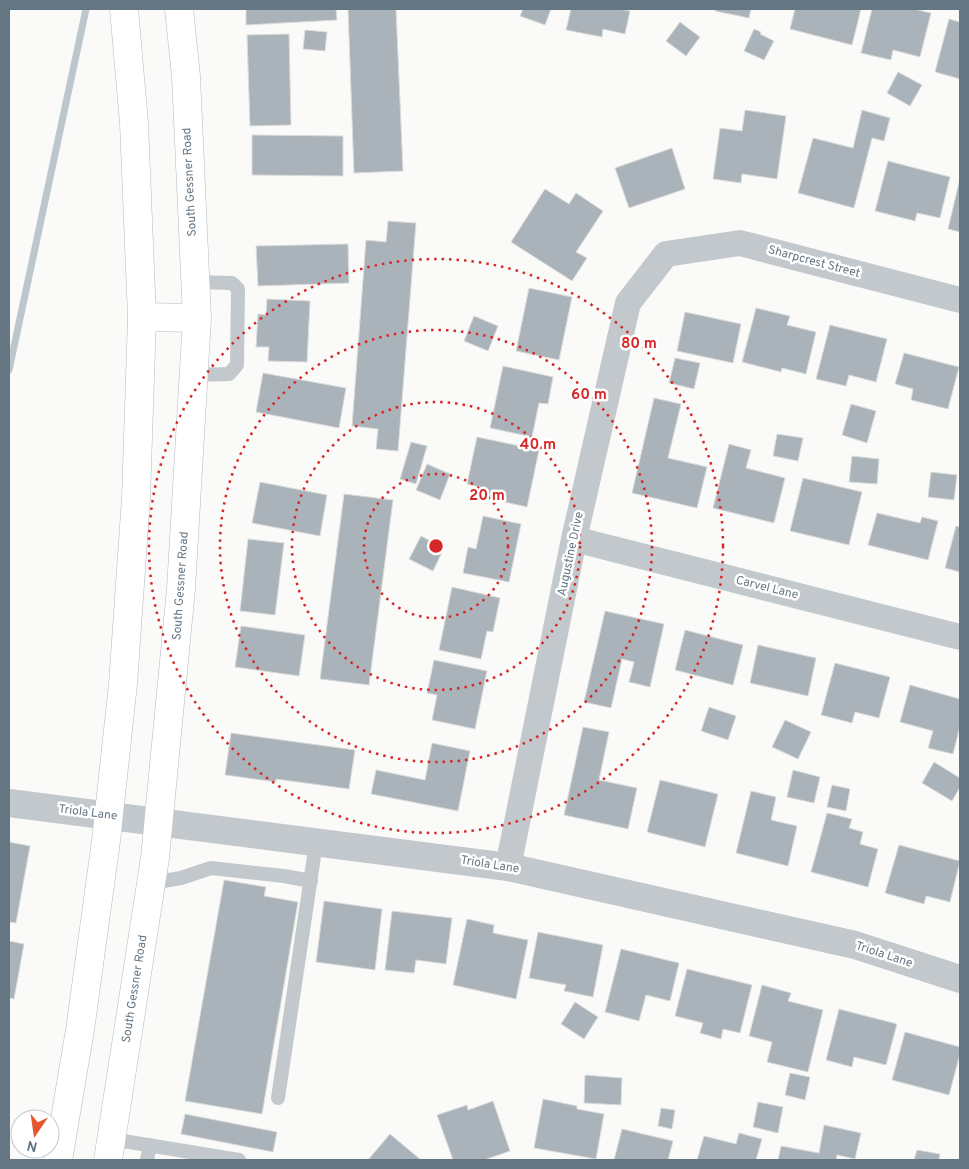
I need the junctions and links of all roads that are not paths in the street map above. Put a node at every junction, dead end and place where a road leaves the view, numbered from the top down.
1 (124, 9) edge
2 (179, 9) edge
3 (666, 254) joint
4 (195, 282) junction
5 (960, 300) edge
6 (142, 318) junction
7 (197, 318) junction
8 (194, 375) junction
9 (574, 539) junction
10 (960, 637) edge
11 (9, 803) edge
12 (109, 816) junction
13 (159, 823) junction
14 (316, 843) junction
15 (508, 867) junction
16 (310, 881) junction
17 (151, 883) junction
18 (960, 979) edge
19 (278, 1098) dead end
20 (150, 1145) junction
21 (110, 1150) edge
22 (58, 1160) edge
23 (147, 1160) edge
24 (239, 1160) edge

1 - 6 main road
2 - 4 main road, South Gessner Road
3 - 5 street, Sharpcrest Street
3 - 9 street, Augustine Drive
4 - 7 main road, South Gessner Road
4 - 8 lane
6 - 7 main road
6 - 12 main road
7 - 8 main road, South Gessner Road
8 - 13 main road, South Gessner Road
9 - 10 street, Carvel Lane
9 - 15 street, Augustine Drive
11 - 12 street, Triola Lane
12 - 13 street, Triola Lane
12 - 22 main road
13 - 14 street, Triola Lane
13 - 17 main road, South Gessner Road
14 - 15 street, Triola Lane
14 - 16 lane
15 - 18 street, Triola Lane
16 - 17 lane
16 - 19 lane
17 - 21 main road, South Gessner Road
20 - 21 lane
20 - 23 lane
20 - 24 lane

